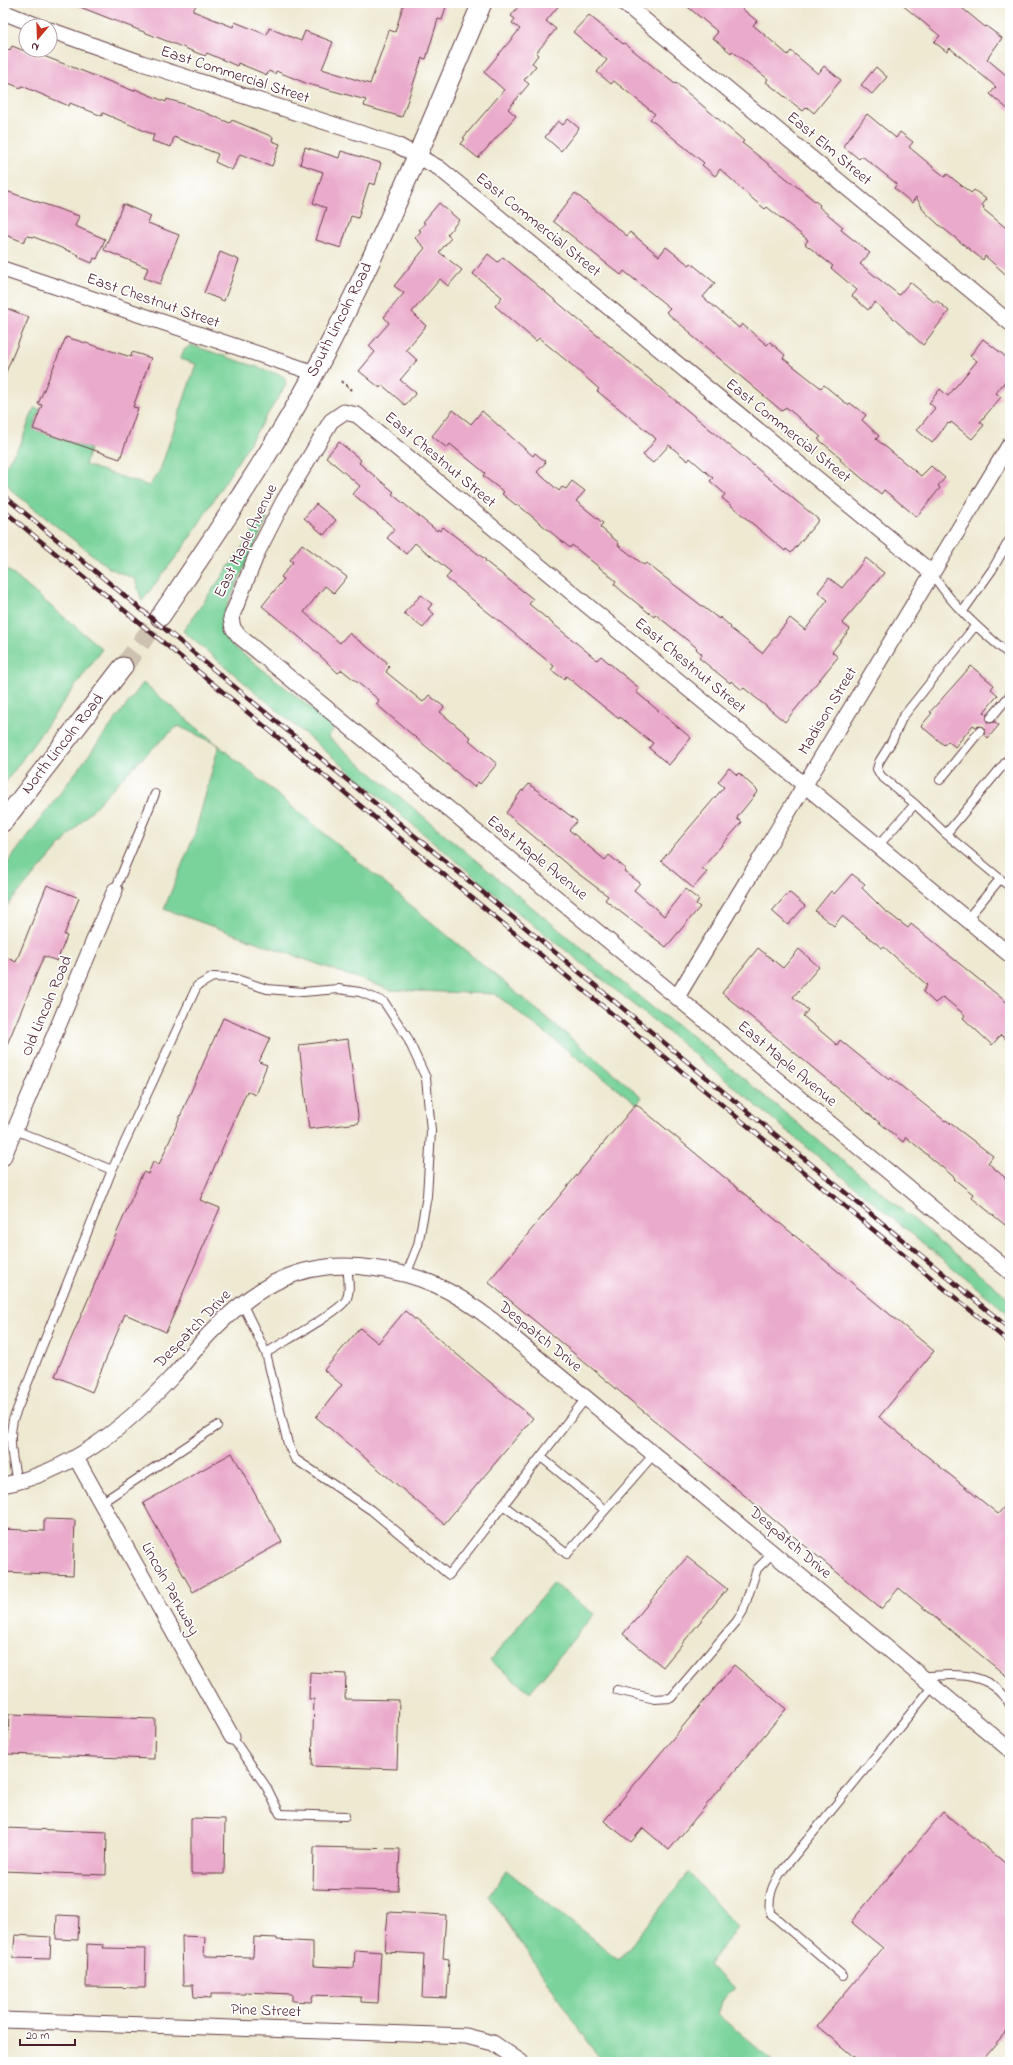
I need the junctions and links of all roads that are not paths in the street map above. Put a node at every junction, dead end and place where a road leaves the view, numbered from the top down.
1 (482, 3) edge
2 (624, 3) edge
3 (3, 12) edge
4 (18, 18) edge
5 (58, 33) edge
6 (418, 156) junction
7 (3, 269) edge
8 (1010, 323) edge
9 (315, 373) junction
10 (344, 412) joint
11 (1010, 444) edge
12 (1010, 539) edge
13 (932, 573) junction
14 (963, 611) junction
15 (160, 617) tunnel mouth
16 (975, 626) junction
17 (1010, 655) edge
18 (123, 667) tunnel mouth
19 (1010, 695) edge
20 (991, 718) dead end
21 (980, 731) dead end
22 (1010, 757) edge
23 (940, 780) dead end
24 (805, 785) junction
25 (155, 794) dead end
26 (915, 804) junction
27 (3, 822) edge
28 (946, 834) junction
29 (878, 846) junction
30 (1000, 879) junction
31 (1010, 888) edge
32 (115, 890) joint
33 (967, 919) junction
34 (1010, 955) edge
35 (677, 997) junction
36 (15, 1130) junction
37 (3, 1158) edge
38 (112, 1170) junction
39 (347, 1266) junction
40 (1010, 1272) edge
41 (406, 1275) junction
42 (242, 1303) junction
43 (266, 1353) junction
44 (586, 1398) junction
45 (217, 1426) dead end
46 (654, 1454) junction
47 (541, 1457) junction
48 (76, 1458) junction
49 (10, 1483) edge
50 (101, 1503) junction
51 (503, 1505) junction
52 (605, 1510) junction
53 (773, 1553) junction
54 (928, 1681) junction
55 (617, 1690) dead end
56 (1010, 1705) edge
57 (232, 1737) joint
58 (1010, 1750) edge
59 (345, 1816) dead end
60 (843, 1976) dead end
61 (3, 2020) edge
62 (521, 2062) edge

1 - 6 street, South Lincoln Road
2 - 8 street, East Elm Street
3 - 4 street
5 - 6 street, East Commercial Street
6 - 9 street, South Lincoln Road
6 - 13 street, East Commercial Street
7 - 9 street, East Chestnut Street
9 - 15 street, South Lincoln Road
10 - 24 street, East Chestnut Street
10 - 35 street, East Maple Avenue
11 - 13 street, Madison Street
12 - 14 lane
13 - 14 lane
13 - 24 street, Madison Street
14 - 16 lane
16 - 17 lane
16 - 26 lane
18 - 27 street, North Lincoln Road
19 - 20 lane
21 - 23 lane
22 - 28 lane
24 - 29 street, East Chestnut Street
24 - 35 street, Madison Street
25 - 32 lane
26 - 28 lane
26 - 29 lane
28 - 30 lane
29 - 33 street, East Chestnut Street
30 - 31 lane
30 - 33 lane
32 - 36 street, Old Lincoln Road
33 - 34 street, East Chestnut Street
35 - 40 street, East Maple Avenue
36 - 37 street, Old Lincoln Road
36 - 38 lane
38 - 41 lane
38 - 49 lane
39 - 41 street, Despatch Drive
39 - 42 street, Despatch Drive
39 - 43 lane
41 - 44 street, Despatch Drive
42 - 43 lane
42 - 48 street, Despatch Drive
43 - 51 lane
44 - 46 street, Despatch Drive
44 - 47 lane
45 - 50 lane
46 - 52 lane
46 - 53 street, Despatch Drive
47 - 51 lane
47 - 52 lane
48 - 49 street, Despatch Drive
48 - 50 street, Lincoln Parkway
50 - 57 street, Lincoln Parkway
51 - 52 lane
53 - 54 street, Despatch Drive
53 - 55 lane
54 - 56 lane
54 - 58 street, Despatch Drive
54 - 60 lane
57 - 59 lane
61 - 62 street, Pine Street

